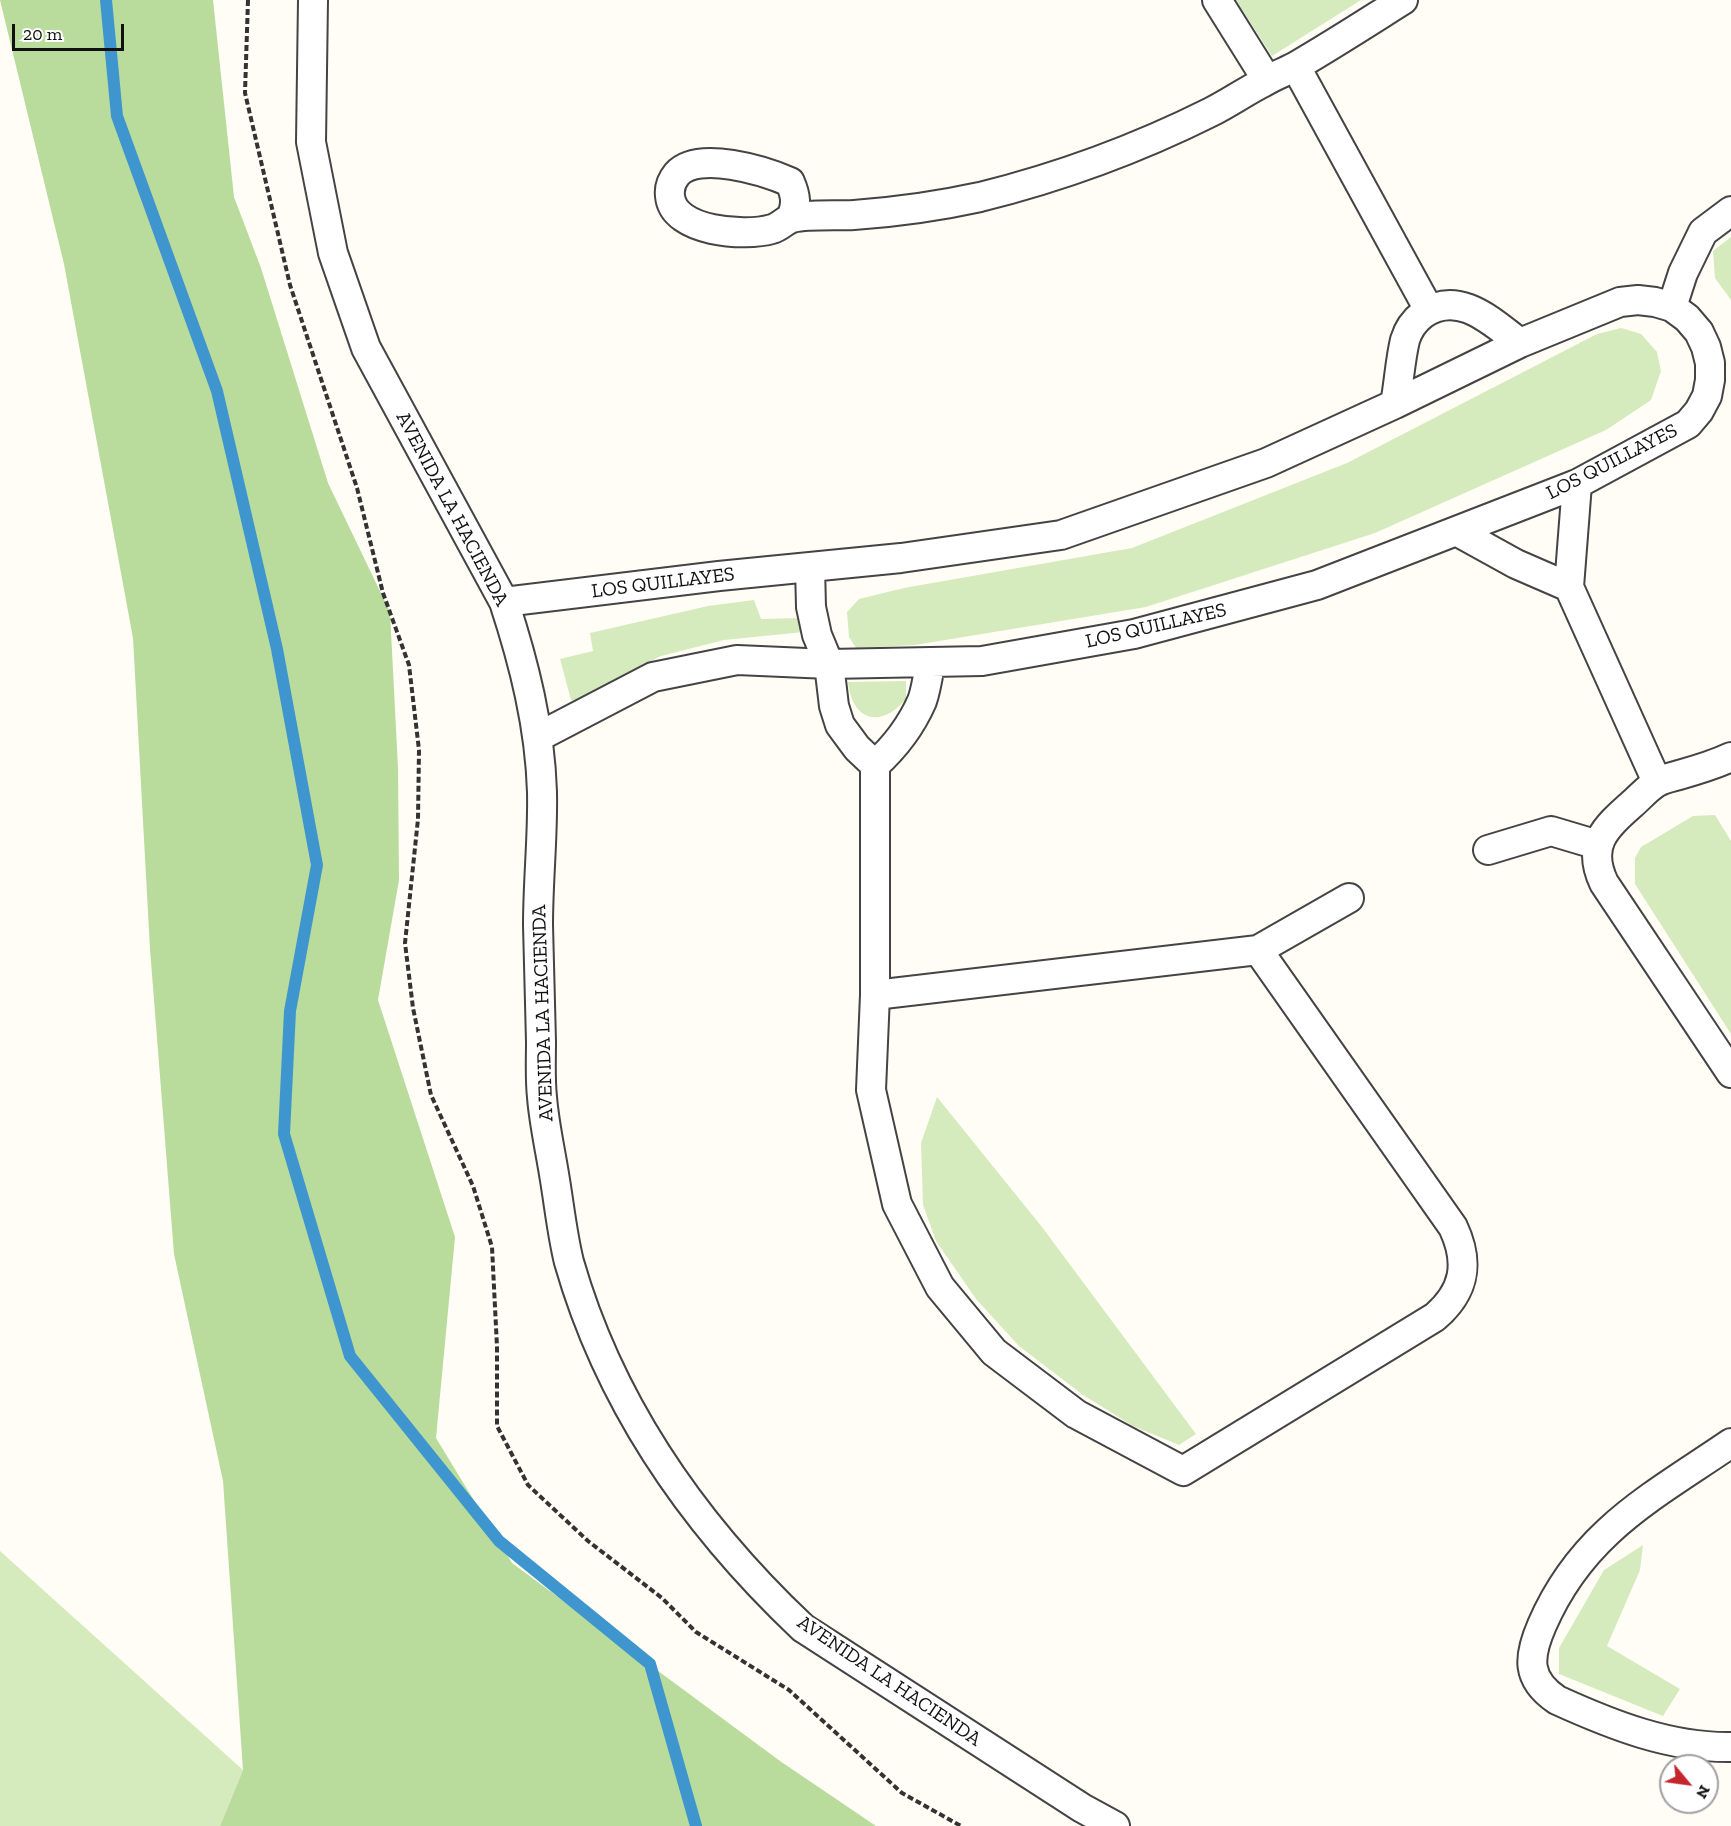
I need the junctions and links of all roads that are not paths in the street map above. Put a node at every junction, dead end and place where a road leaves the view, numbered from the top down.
1 (313, 0) edge
2 (1217, 0) edge
3 (1403, 0) edge
4 (1296, 67) junction
5 (1267, 80) junction
6 (1731, 211) edge
7 (791, 218) dead end
8 (1672, 307) junction
9 (1430, 310) junction
10 (1520, 343) junction
11 (1721, 362) edge
12 (1395, 404) junction
13 (1577, 484) junction
14 (1458, 532) junction
15 (810, 567) junction
16 (1569, 587) junction
17 (504, 602) junction
18 (829, 664) junction
19 (930, 664) junction
20 (538, 737) junction
21 (1731, 757) edge
22 (875, 765) junction
23 (1657, 782) junction
24 (1598, 845) junction
25 (1488, 850) dead end
26 (1349, 898) dead end
27 (1258, 950) junction
28 (875, 994) junction
29 (1731, 1073) edge
30 (1731, 1443) edge
31 (1731, 1747) edge
32 (1114, 1826) edge

1 - 17 street, AVENIDA LA HACIENDA
2 - 5 street
3 - 4 street
4 - 5 street
4 - 9 street
5 - 7 street
6 - 8 street
8 - 10 street, LOS QUILLAYES
8 - 11 street, LOS QUILLAYES
9 - 10 street
9 - 12 street
10 - 12 street, LOS QUILLAYES
11 - 13 street, LOS QUILLAYES
12 - 15 street, LOS QUILLAYES
13 - 14 street, LOS QUILLAYES
13 - 16 street
14 - 16 street
14 - 19 street, LOS QUILLAYES
15 - 17 street, LOS QUILLAYES
15 - 18 street
16 - 23 street
17 - 20 street, AVENIDA LA HACIENDA
18 - 19 street, LOS QUILLAYES
18 - 20 street, LOS QUILLAYES
18 - 22 street
19 - 22 street
20 - 32 street, AVENIDA LA HACIENDA
21 - 23 street
22 - 28 street
23 - 24 street
24 - 25 street
24 - 29 street
26 - 27 street
27 - 28 street
27 - 28 street
30 - 31 street

